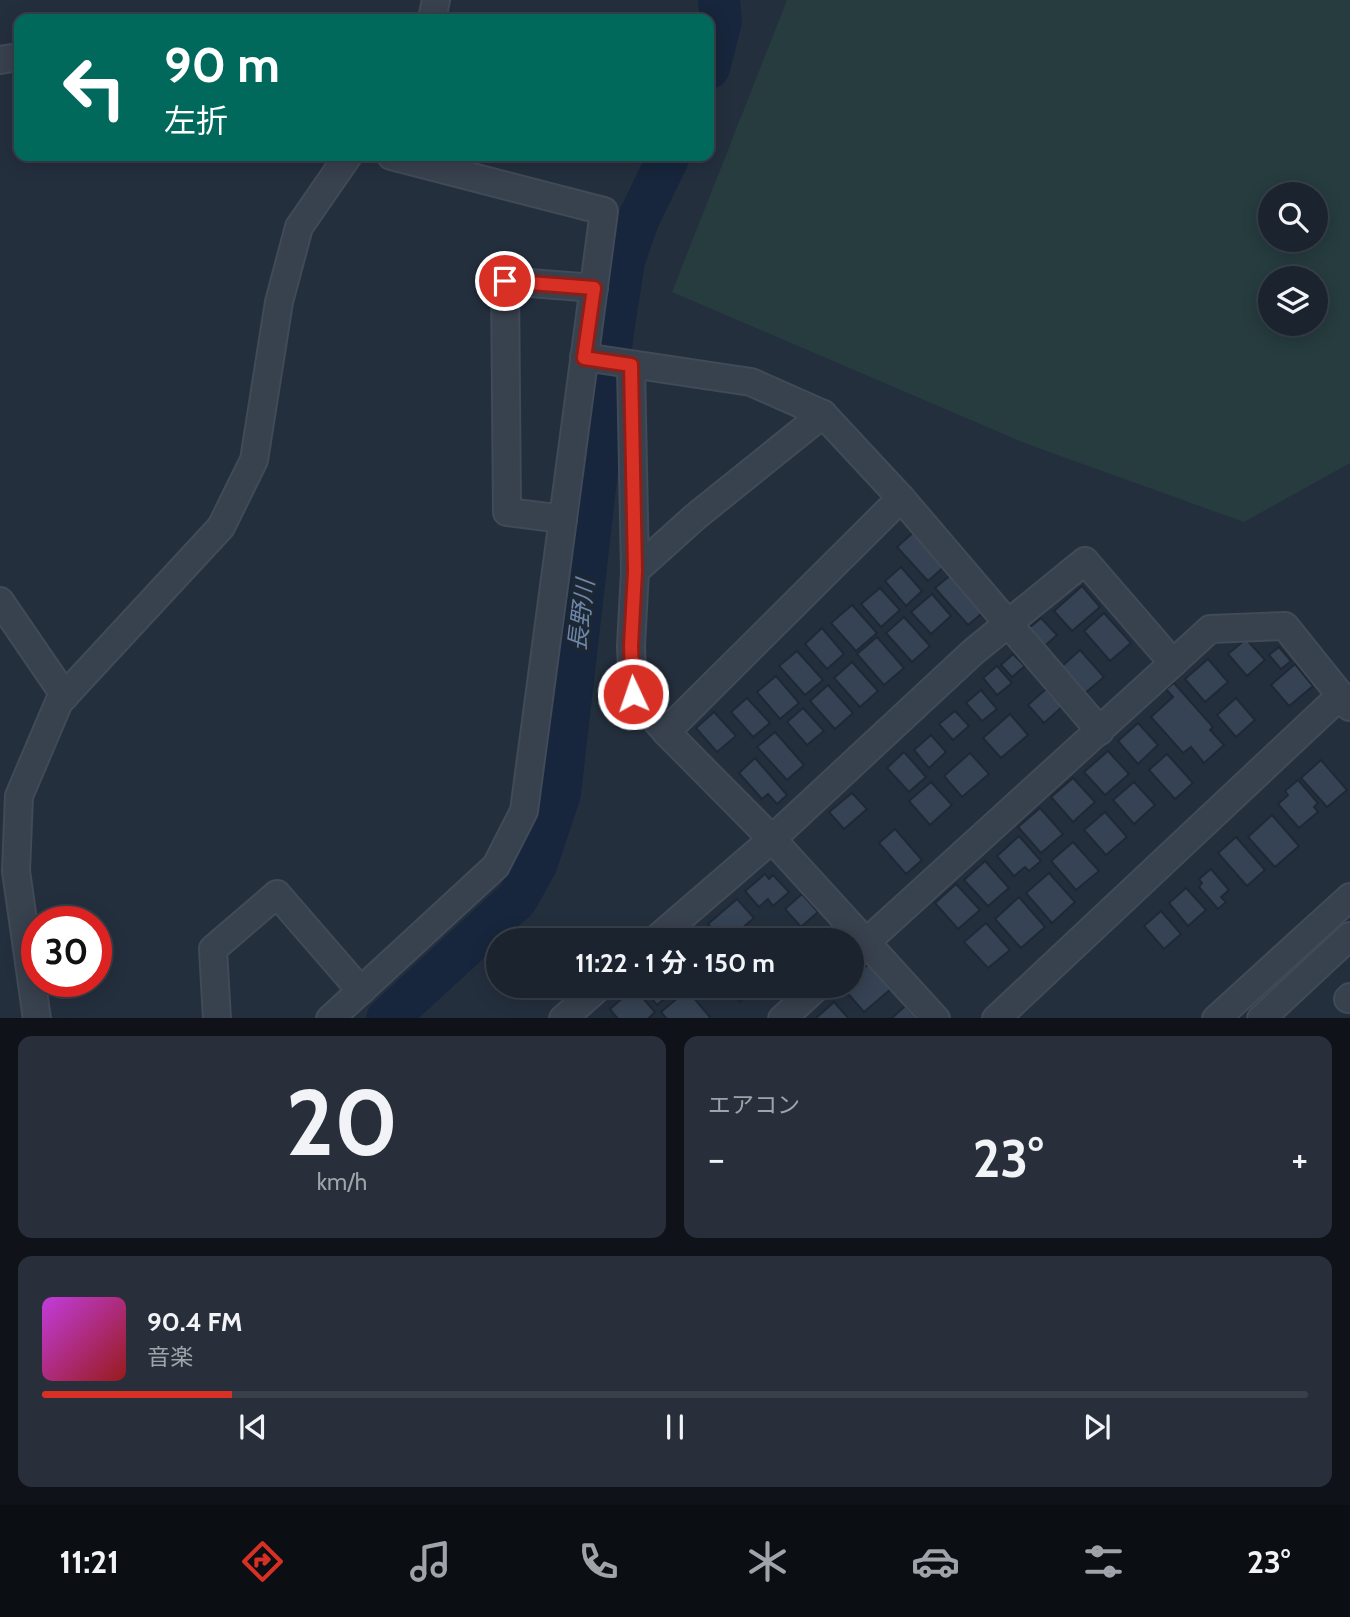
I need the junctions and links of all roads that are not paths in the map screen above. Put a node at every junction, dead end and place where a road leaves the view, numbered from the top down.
1 (345, 161) edge
2 (410, 161) edge
3 (594, 288) junction
4 (584, 358) junction
5 (631, 365) junction
6 (822, 414) junction
7 (901, 498) junction
8 (563, 519) junction
9 (635, 571) junction
10 (0, 601) edge
11 (1007, 624) junction
12 (1173, 663) junction
13 (65, 696) junction
14 (1345, 702) edge
15 (1100, 731) junction
16 (666, 732) junction
17 (772, 839) junction
18 (1350, 897) edge
19 (669, 928) edge
20 (843, 928) edge
21 (1350, 936) edge
22 (864, 945) edge
23 (864, 953) edge
24 (361, 991) junction
25 (586, 998) edge
26 (804, 998) edge
27 (37, 1018) edge
28 (217, 1018) edge
29 (330, 1018) edge
30 (563, 1018) edge
31 (782, 1018) edge
32 (936, 1018) edge
33 (996, 1018) edge
34 (1216, 1018) edge
35 (1261, 1018) edge

1 - 13 street
2 - 3 street
3 - 4 street
3 - 8 street
4 - 5 street
4 - 8 street
5 - 6 street
5 - 9 street
6 - 7 street
6 - 9 street
7 - 11 street
7 - 16 street
8 - 24 street
9 - 16 street
10 - 13 street
11 - 12 street
11 - 15 street
11 - 17 street
12 - 14 street
12 - 15 street
13 - 27 street
14 - 33 street
15 - 22 street
16 - 17 street
17 - 19 street
17 - 20 street
18 - 34 street
21 - 35 street
23 - 32 street
24 - 28 street
24 - 29 street
25 - 30 street
26 - 31 street

